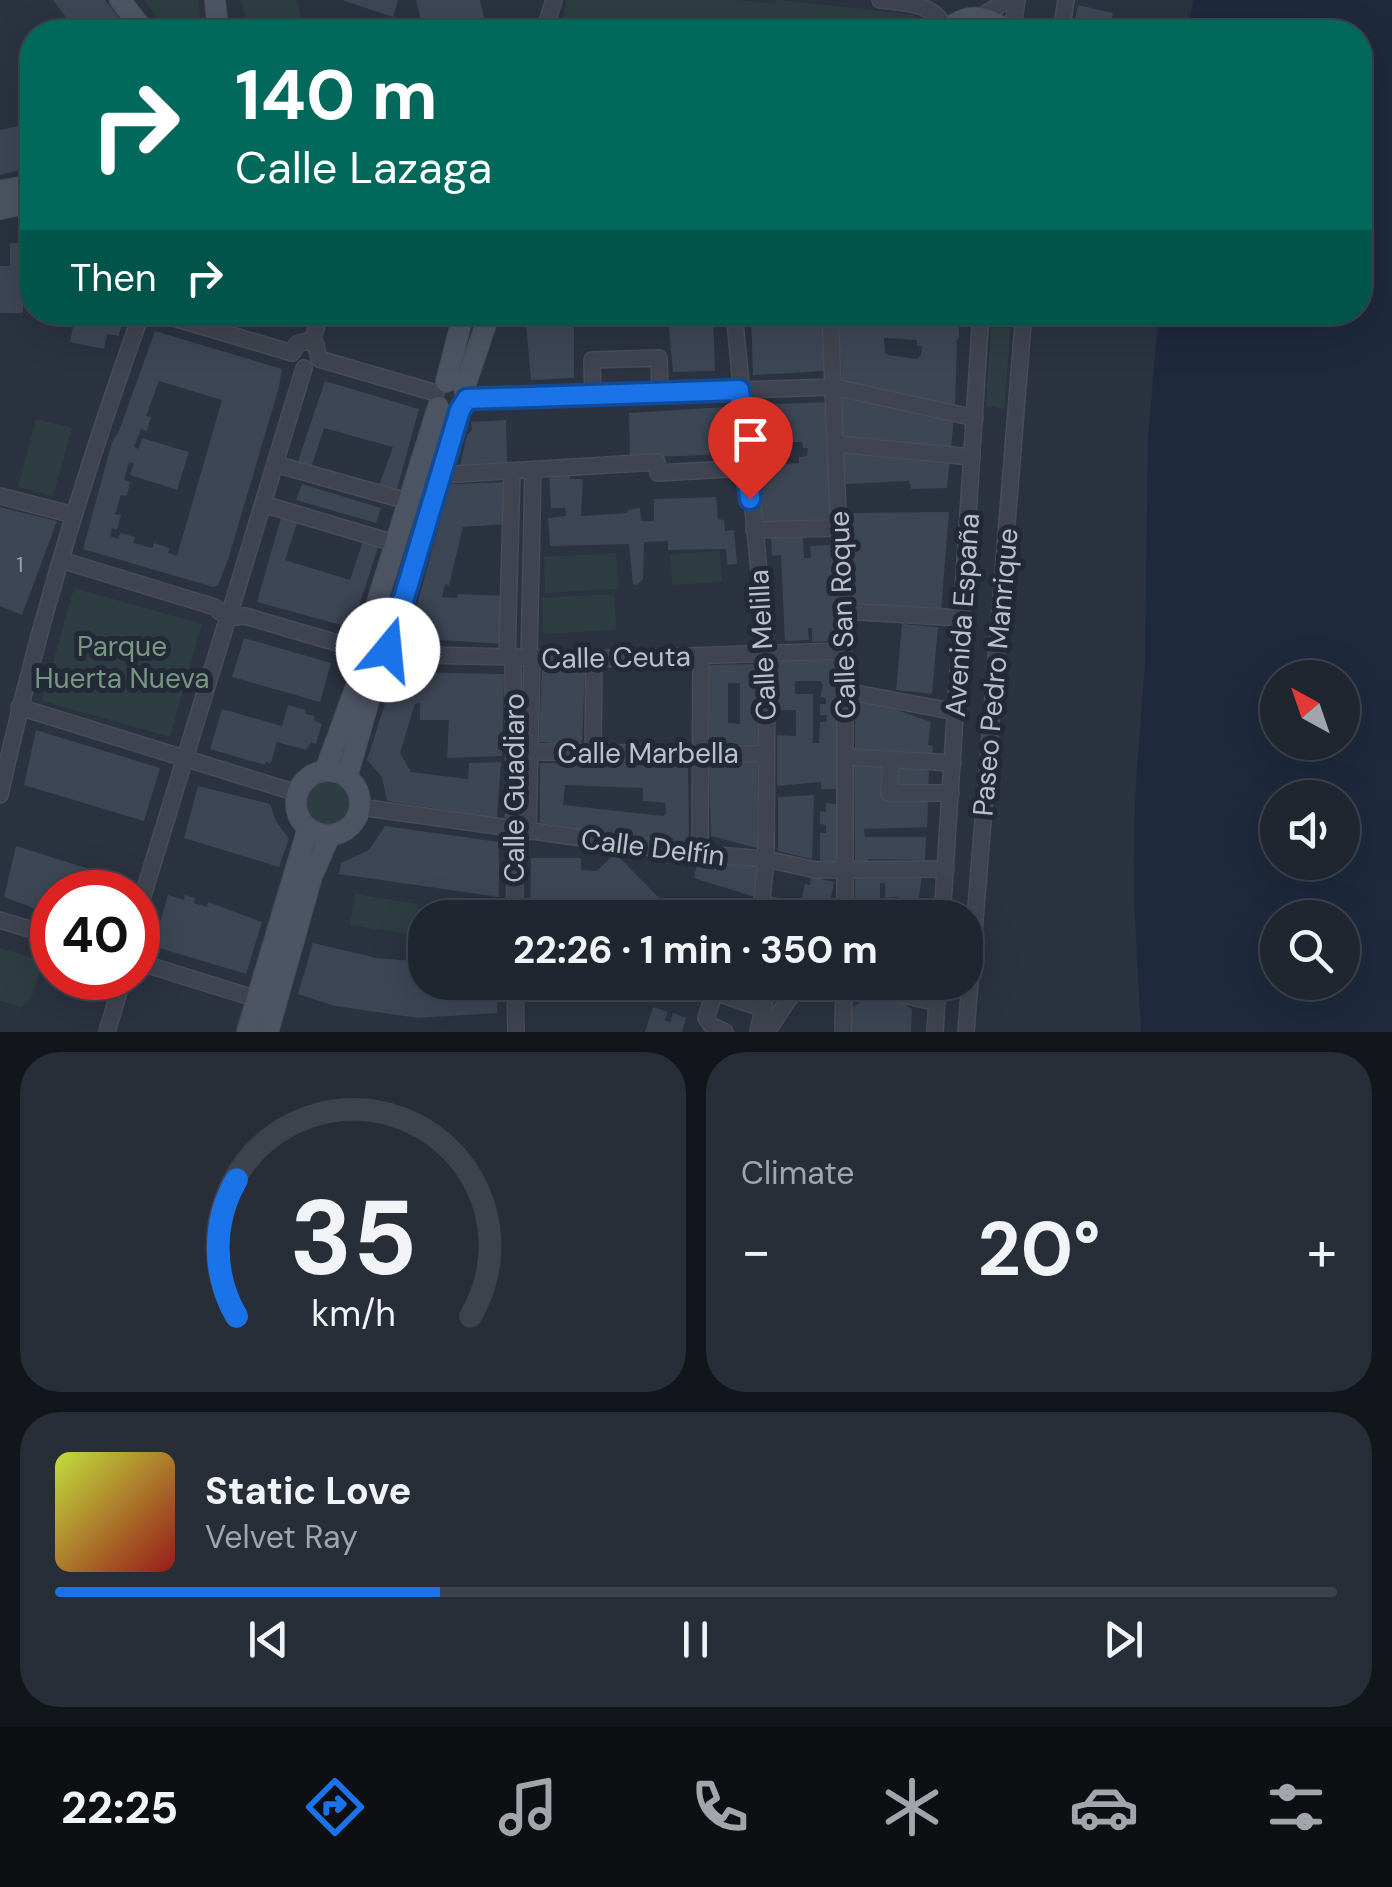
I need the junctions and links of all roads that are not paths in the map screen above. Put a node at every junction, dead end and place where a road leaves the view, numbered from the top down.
1 (120, 0) edge
2 (883, 0) edge
3 (1008, 0) edge
4 (980, 18) junction
5 (136, 20) edge
6 (942, 20) edge
7 (961, 20) edge
8 (990, 20) edge
9 (137, 325) edge
10 (198, 325) edge
11 (317, 325) edge
12 (462, 325) edge
13 (484, 325) edge
14 (735, 325) edge
15 (831, 325) edge
16 (980, 325) edge
17 (1023, 325) edge
18 (312, 342) junction
19 (292, 353) junction
20 (319, 359) junction
21 (304, 368) junction
22 (834, 387) junction
23 (739, 390) junction
24 (660, 394) junction
25 (592, 396) junction
26 (452, 397) junction
27 (975, 418) junction
28 (836, 444) junction
29 (972, 457) junction
30 (275, 464) junction
31 (746, 468) junction
32 (533, 470) junction
33 (507, 472) junction
34 (440, 475) junction
35 (0, 496) edge
36 (407, 501) junction
37 (263, 504) junction
38 (74, 516) junction
39 (840, 528) junction
40 (754, 530) junction
41 (394, 543) junction
42 (60, 560) junction
43 (842, 611) junction
44 (228, 616) junction
45 (962, 618) junction
46 (843, 651) junction
47 (375, 653) junction
48 (767, 654) junction
49 (700, 656) junction
50 (520, 658) junction
51 (594, 659) junction
52 (845, 691) junction
53 (956, 712) junction
54 (12, 714) edge
55 (530, 752) junction
56 (593, 754) junction
57 (701, 754) junction
58 (766, 754) junction
59 (186, 757) junction
60 (846, 757) junction
61 (890, 760) junction
62 (953, 763) junction
63 (325, 770) junction
64 (347, 777) junction
65 (297, 793) junction
66 (951, 793) junction
67 (0, 795) edge
68 (360, 807) junction
69 (308, 828) junction
70 (521, 831) junction
71 (330, 836) junction
72 (700, 854) junction
73 (766, 859) junction
74 (946, 869) junction
75 (151, 870) edge
76 (845, 870) junction
77 (516, 900) edge
78 (762, 900) edge
79 (845, 900) edge
80 (943, 900) edge
81 (0, 920) edge
82 (30, 929) edge
83 (160, 969) edge
84 (116, 1000) edge
85 (257, 1000) junction
86 (516, 1000) edge
87 (760, 1000) edge
88 (790, 1000) edge
89 (846, 1000) edge
90 (928, 1000) edge
91 (937, 1002) joint
92 (759, 1003) junction
93 (782, 1008) junction
94 (713, 1027) edge
95 (106, 1032) edge
96 (246, 1032) edge
97 (268, 1032) edge
98 (516, 1032) edge
99 (761, 1032) edge
100 (843, 1032) edge
101 (936, 1032) edge
102 (966, 1032) edge

1 - 5 street
2 - 6 street
3 - 4 street
4 - 7 street
4 - 8 street
9 - 38 street
10 - 19 street
11 - 18 street
12 - 26 street
13 - 26 street
14 - 23 street, Calle Melilla
15 - 22 street, Calle San Roque
16 - 27 street, Avenida España
17 - 102 street, Paseo Pedro Manrique
18 - 19 street
18 - 20 street
19 - 21 street
20 - 21 street
20 - 26 street
21 - 30 street
22 - 23 street
22 - 27 street
22 - 28 street, Calle San Roque
23 - 24 street
23 - 31 street, Calle Melilla
24 - 25 street
24 - 25 street
25 - 26 street
26 - 34 street
26 - 36 street
27 - 29 street, Avenida España
28 - 29 street
28 - 39 street, Calle San Roque
29 - 45 street, Avenida España
30 - 36 street
30 - 37 street
31 - 32 street
31 - 40 street, Calle Melilla
32 - 33 street
32 - 50 street
33 - 34 street
33 - 50 street
34 - 47 street
35 - 38 street
36 - 41 street
37 - 41 street
37 - 44 street
38 - 42 street
39 - 40 street
39 - 43 street, Calle San Roque
40 - 48 street, Calle Melilla
41 - 47 street
42 - 44 street, Calle Ceuta
42 - 54 street
43 - 45 street
43 - 46 street, Calle San Roque
44 - 47 street, Calle Ceuta
44 - 59 street
45 - 53 street, Avenida España
46 - 48 street, Calle Ceuta
46 - 52 street, Calle San Roque
47 - 50 street, Calle Ceuta
47 - 63 street
47 - 64 street
48 - 49 street, Calle Ceuta
48 - 58 street, Calle Melilla
49 - 51 street, Calle Ceuta
49 - 57 street
50 - 51 street, Calle Ceuta
50 - 55 street, Calle Guadiaro
50 - 70 street, Calle Guadiaro
51 - 56 street
52 - 53 street
52 - 60 street, Calle San Roque
53 - 62 street, Avenida España
54 - 59 street
54 - 67 street
55 - 56 street, Calle Marbella
55 - 70 street, Calle Guadiaro
56 - 57 street, Calle Marbella
57 - 58 street, Calle Marbella
57 - 72 street
58 - 73 street, Calle Melilla
59 - 65 street
59 - 75 street
60 - 61 street
60 - 76 street, Calle San Roque
61 - 62 street
61 - 66 street
62 - 66 street, Avenida España
63 - 64 street
63 - 65 street
64 - 68 street
65 - 69 street
66 - 74 street, Avenida España
68 - 70 street, Calle Delfín
68 - 71 street
69 - 71 street
69 - 85 street
70 - 72 street, Calle Delfín
70 - 77 street, Calle Guadiaro
71 - 97 street
72 - 73 street, Calle Delfín
73 - 76 street, Calle Delfín
73 - 78 street, Calle Melilla
74 - 76 street, Calle Delfín
74 - 80 street, Avenida España
76 - 79 street, Calle San Roque
81 - 82 street
83 - 85 street
84 - 95 street
85 - 96 street
86 - 98 street
87 - 92 street
88 - 93 street
89 - 100 street
90 - 91 street
91 - 101 street
92 - 93 street
92 - 94 street
92 - 99 street
93 - 99 street

